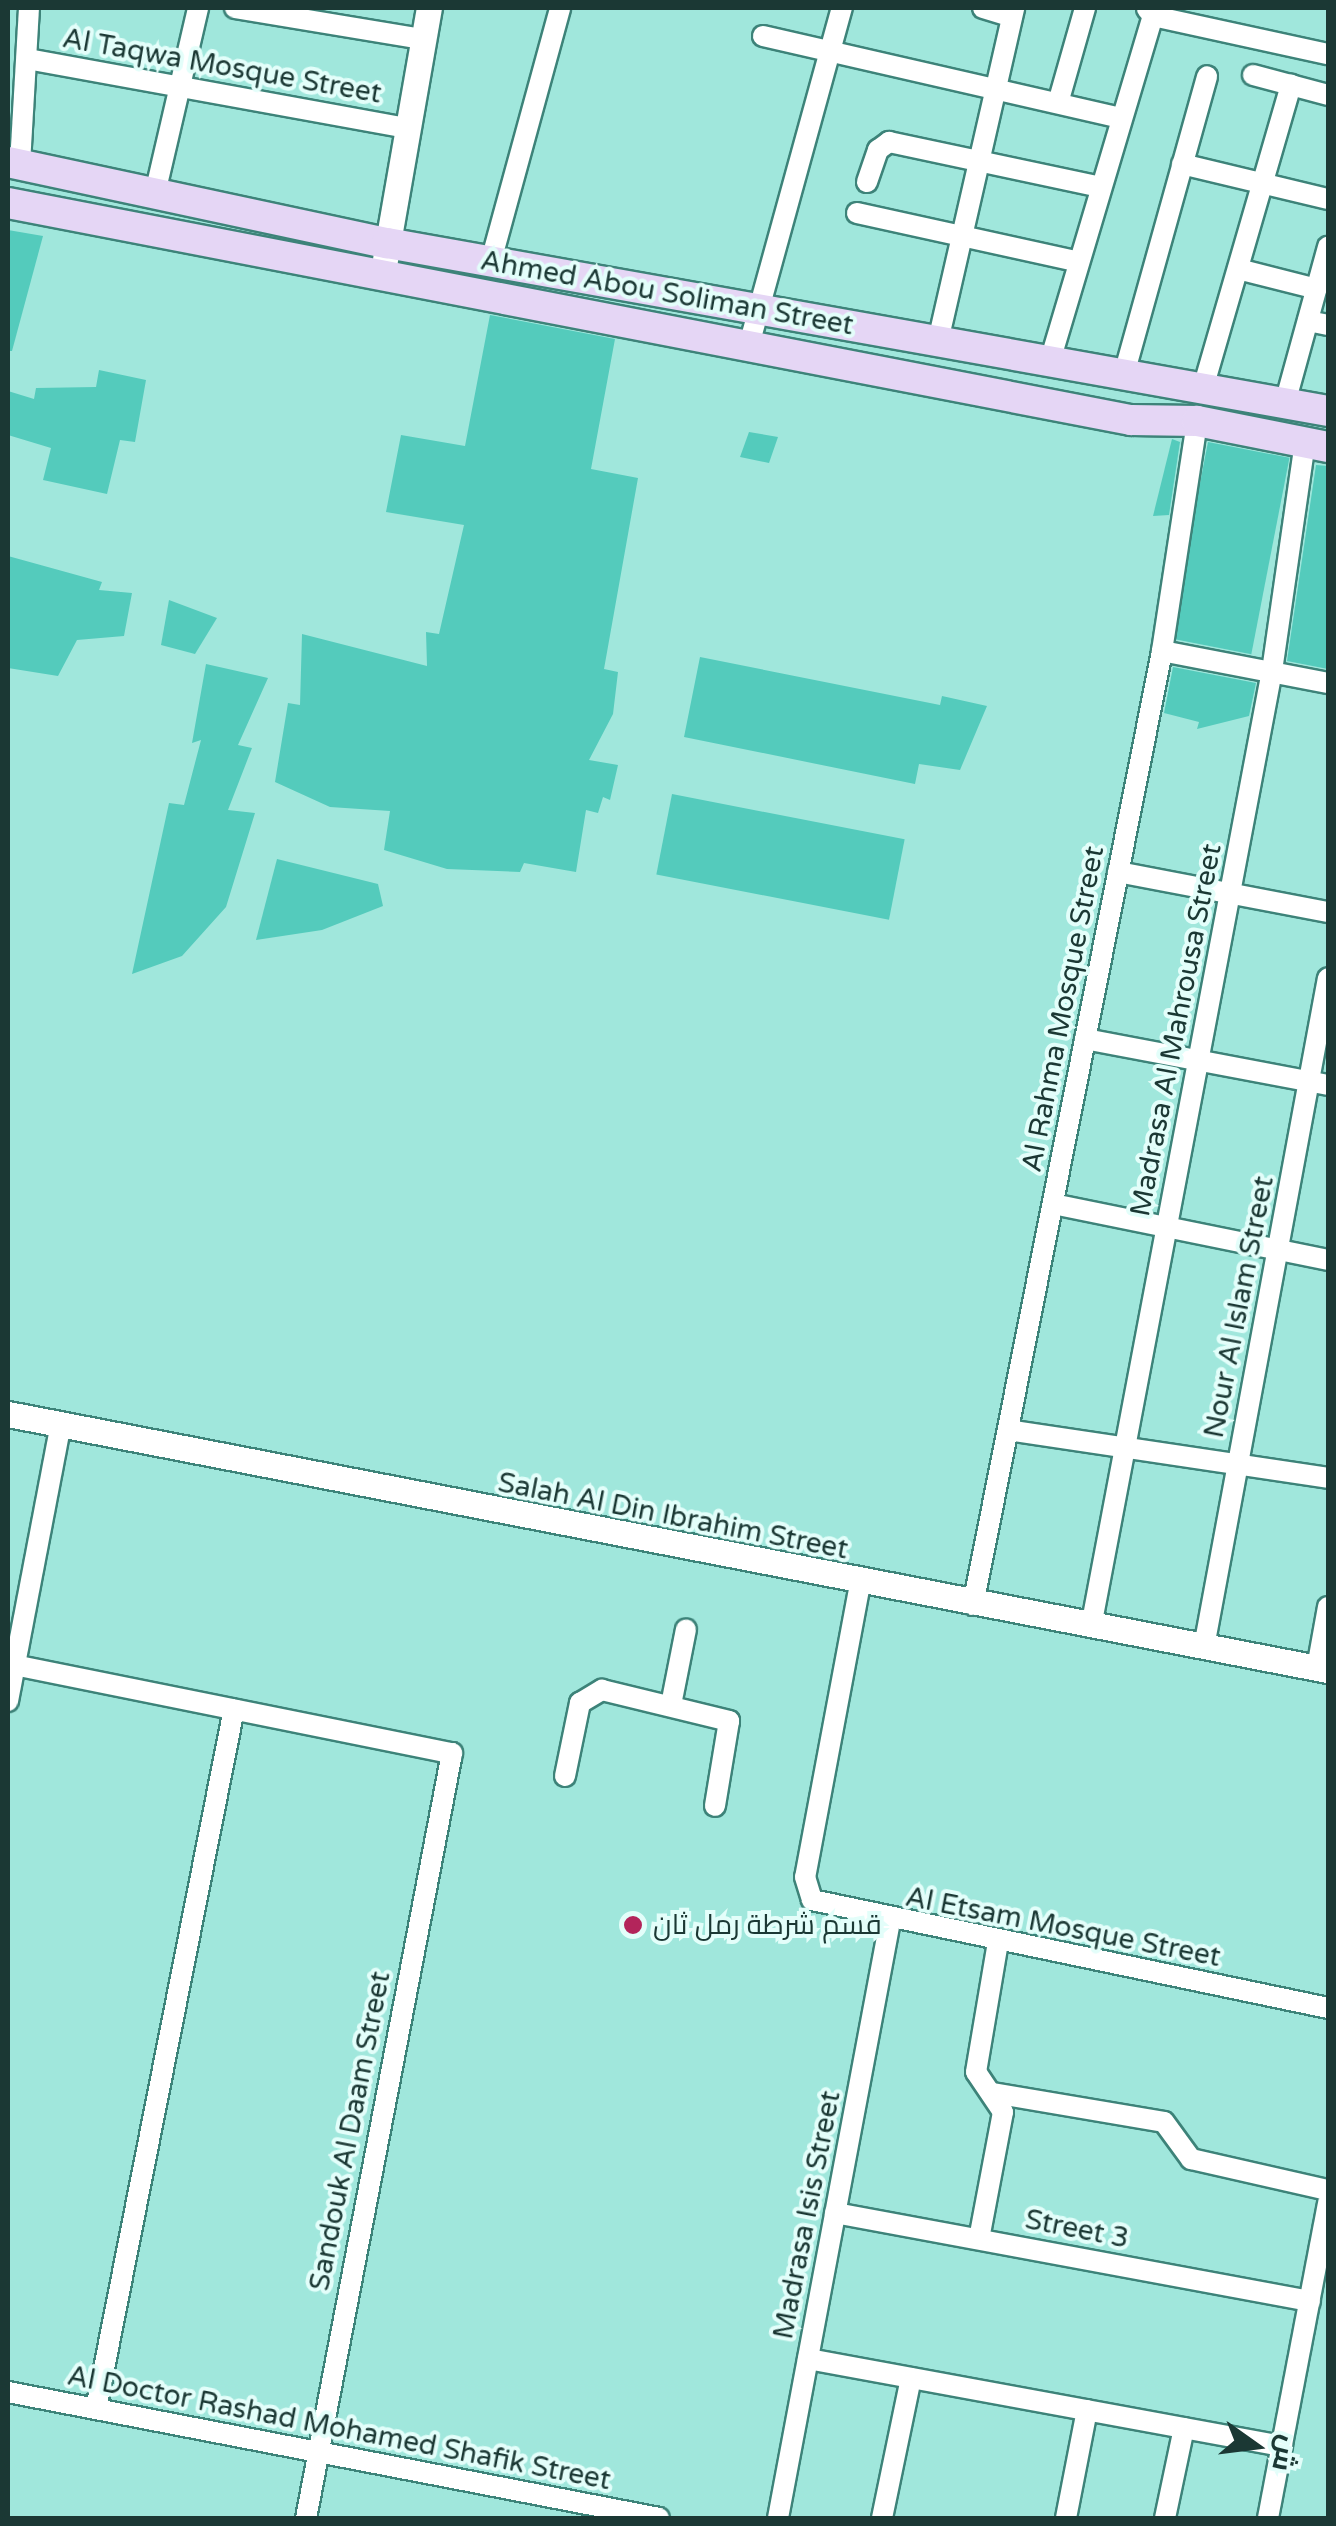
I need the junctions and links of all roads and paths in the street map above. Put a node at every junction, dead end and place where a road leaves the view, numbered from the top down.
1 (29, 8) edge
2 (198, 8) edge
3 (235, 8) edge
4 (429, 8) edge
5 (560, 8) edge
6 (842, 8) edge
7 (982, 8) edge
8 (1085, 8) edge
9 (1151, 10) edge
10 (1013, 12) edge
11 (763, 36) dead end
12 (423, 39) junction
13 (830, 51) junction
14 (1328, 54) edge
15 (27, 59) junction
16 (1253, 75) dead end
17 (1206, 76) dead end
18 (181, 85) junction
19 (1291, 85) junction
20 (994, 88) junction
21 (1328, 94) edge
22 (1058, 104) junction
23 (1122, 118) junction
24 (408, 128) junction
25 (978, 162) junction
26 (14, 163) edge
27 (1182, 164) junction
28 (867, 182) dead end
29 (1263, 183) junction
30 (1101, 188) junction
31 (156, 189) junction
32 (1328, 198) edge
33 (8, 203) edge
34 (858, 213) dead end
35 (962, 236) junction
36 (1328, 247) edge
37 (385, 257) junction
38 (491, 261) junction
39 (1079, 262) junction
40 (1238, 270) junction
41 (1317, 288) junction
42 (759, 309) junction
43 (1318, 323) edge
44 (938, 341) junction
45 (749, 345) junction
46 (1050, 361) junction
47 (1133, 376) junction
48 (1203, 388) junction
49 (1285, 403) junction
50 (1328, 411) edge
51 (1131, 420) junction
52 (1197, 421) junction
53 (1317, 444) edge
54 (1162, 651) junction
55 (1272, 671) junction
56 (1328, 683) edge
57 (1118, 872) junction
58 (1230, 894) junction
59 (1328, 912) edge
60 (1328, 978) edge
61 (1086, 1039) junction
62 (1198, 1060) junction
63 (1319, 1083) edge
64 (1052, 1204) junction
65 (1167, 1228) junction
66 (1278, 1250) junction
67 (1328, 1260) edge
68 (8, 1414) edge
69 (61, 1424) junction
70 (1008, 1430) junction
71 (1125, 1450) junction
72 (1238, 1460) junction
73 (1328, 1478) edge
74 (860, 1584) junction
75 (973, 1605) junction
76 (1328, 1607) edge
77 (1091, 1627) junction
78 (686, 1629) dead end
79 (1204, 1647) junction
80 (14, 1664) junction
81 (1323, 1669) edge
82 (8, 1701) edge
83 (671, 1705) junction
84 (234, 1709) junction
85 (564, 1776) dead end
86 (715, 1806) dead end
87 (890, 1921) junction
88 (998, 1942) junction
89 (1328, 2008) edge
90 (992, 2093) junction
91 (1328, 2190) edge
92 (1328, 2202) edge
93 (835, 2213) junction
94 (979, 2239) junction
95 (1316, 2305) edge
96 (808, 2359) junction
97 (911, 2378) junction
98 (8, 2392) edge
99 (96, 2409) junction
100 (1087, 2410) junction
101 (1184, 2428) junction
102 (1282, 2446) junction
103 (319, 2450) junction
104 (306, 2518) edge
105 (660, 2518) edge
106 (778, 2518) edge
107 (882, 2518) edge
108 (1066, 2518) edge
109 (1165, 2518) edge
110 (1268, 2518) edge

1 - 15 street
2 - 18 street
3 - 12 street
4 - 12 street
5 - 38 street
6 - 13 street
7 - 10 street
8 - 22 street
9 - 14 street
9 - 23 street
10 - 20 street
11 - 13 street
12 - 24 street
13 - 20 street
13 - 42 street
15 - 18 street, Al Taqwa Mosque Street
15 - 26 street
16 - 19 street
17 - 27 street
18 - 24 street, Al Taqwa Mosque Street
18 - 31 street
19 - 21 street
19 - 29 street
20 - 22 street
20 - 25 street
22 - 23 street
23 - 30 street
24 - 37 street
25 - 28 street
25 - 30 street
25 - 35 street
26 - 31 main road, Ahmed Abou Soliman Street
27 - 29 street
27 - 47 street
29 - 32 street
29 - 40 street
30 - 39 street
31 - 37 main road, Ahmed Abou Soliman Street
33 - 37 main road, Ahmed Abou Soliman Street
34 - 35 street
35 - 39 street
35 - 44 street
36 - 41 street
37 - 38 main road, Ahmed Abou Soliman Street
37 - 45 main road, Ahmed Abou Soliman Street
38 - 42 main road, Ahmed Abou Soliman Street
39 - 46 street
40 - 41 street
40 - 48 street
41 - 43 street
42 - 44 main road, Ahmed Abou Soliman Street
42 - 45 street
43 - 49 street
44 - 46 main road, Ahmed Abou Soliman Street
45 - 51 main road, Ahmed Abou Soliman Street
46 - 47 main road, Ahmed Abou Soliman Street
47 - 48 main road, Ahmed Abou Soliman Street
47 - 51 main road
48 - 49 main road, Ahmed Abou Soliman Street
49 - 50 main road, Ahmed Abou Soliman Street
51 - 52 main road, Ahmed Abou Soliman Street
52 - 53 main road, Ahmed Abou Soliman Street
52 - 54 street, Al Rahma Mosque Street
53 - 55 street, Madrasa Al Mahrousa Street
54 - 55 street
54 - 57 street, Al Rahma Mosque Street
55 - 56 street
55 - 58 street, Madrasa Al Mahrousa Street
57 - 58 street
57 - 61 street, Al Rahma Mosque Street
58 - 59 street
58 - 62 street, Madrasa Al Mahrousa Street
60 - 63 street, Nour Al Islam Street
61 - 62 street
61 - 64 street, Al Rahma Mosque Street
62 - 63 street
62 - 65 street, Madrasa Al Mahrousa Street
63 - 66 street, Nour Al Islam Street
64 - 65 street
64 - 70 street, Al Rahma Mosque Street
65 - 66 street
65 - 71 street, Madrasa Al Mahrousa Street
66 - 67 street
66 - 72 street, Nour Al Islam Street
68 - 69 street, Salah Al Din Ibrahim Street
69 - 74 street, Salah Al Din Ibrahim Street
69 - 80 street
70 - 71 street
70 - 75 street, Al Rahma Mosque Street
71 - 72 street
71 - 77 street, Madrasa Al Mahrousa Street
72 - 73 street
72 - 79 street, Nour Al Islam Street
74 - 75 street, Salah Al Din Ibrahim Street
74 - 87 street, Al Etsam Mosque Street
75 - 77 street, Salah Al Din Ibrahim Street
76 - 81 street
77 - 79 street, Salah Al Din Ibrahim Street
78 - 83 street
79 - 81 street, Salah Al Din Ibrahim Street
80 - 82 street
80 - 84 street
83 - 85 street
83 - 86 street
84 - 99 street
84 - 103 street, Sandouk Al Daam Street
87 - 88 street, Al Etsam Mosque Street
87 - 93 street, Madrasa Isis Street
88 - 89 street, Al Etsam Mosque Street
88 - 90 street
90 - 91 street
90 - 94 street
92 - 95 street
93 - 94 street, Street 3
93 - 96 street, Madrasa Isis Street
94 - 95 street, Street 3
95 - 102 street
96 - 97 street
96 - 106 street, Madrasa Isis Street
97 - 100 street
97 - 107 street
98 - 99 street, Al Doctor Rashad Mohamed Shafik Street
99 - 103 street, Al Doctor Rashad Mohamed Shafik Street
100 - 101 street
100 - 108 street
101 - 102 street
101 - 109 street
102 - 110 street
103 - 104 street, Sandouk Al Daam Street
103 - 105 street, Al Doctor Rashad Mohamed Shafik Street

